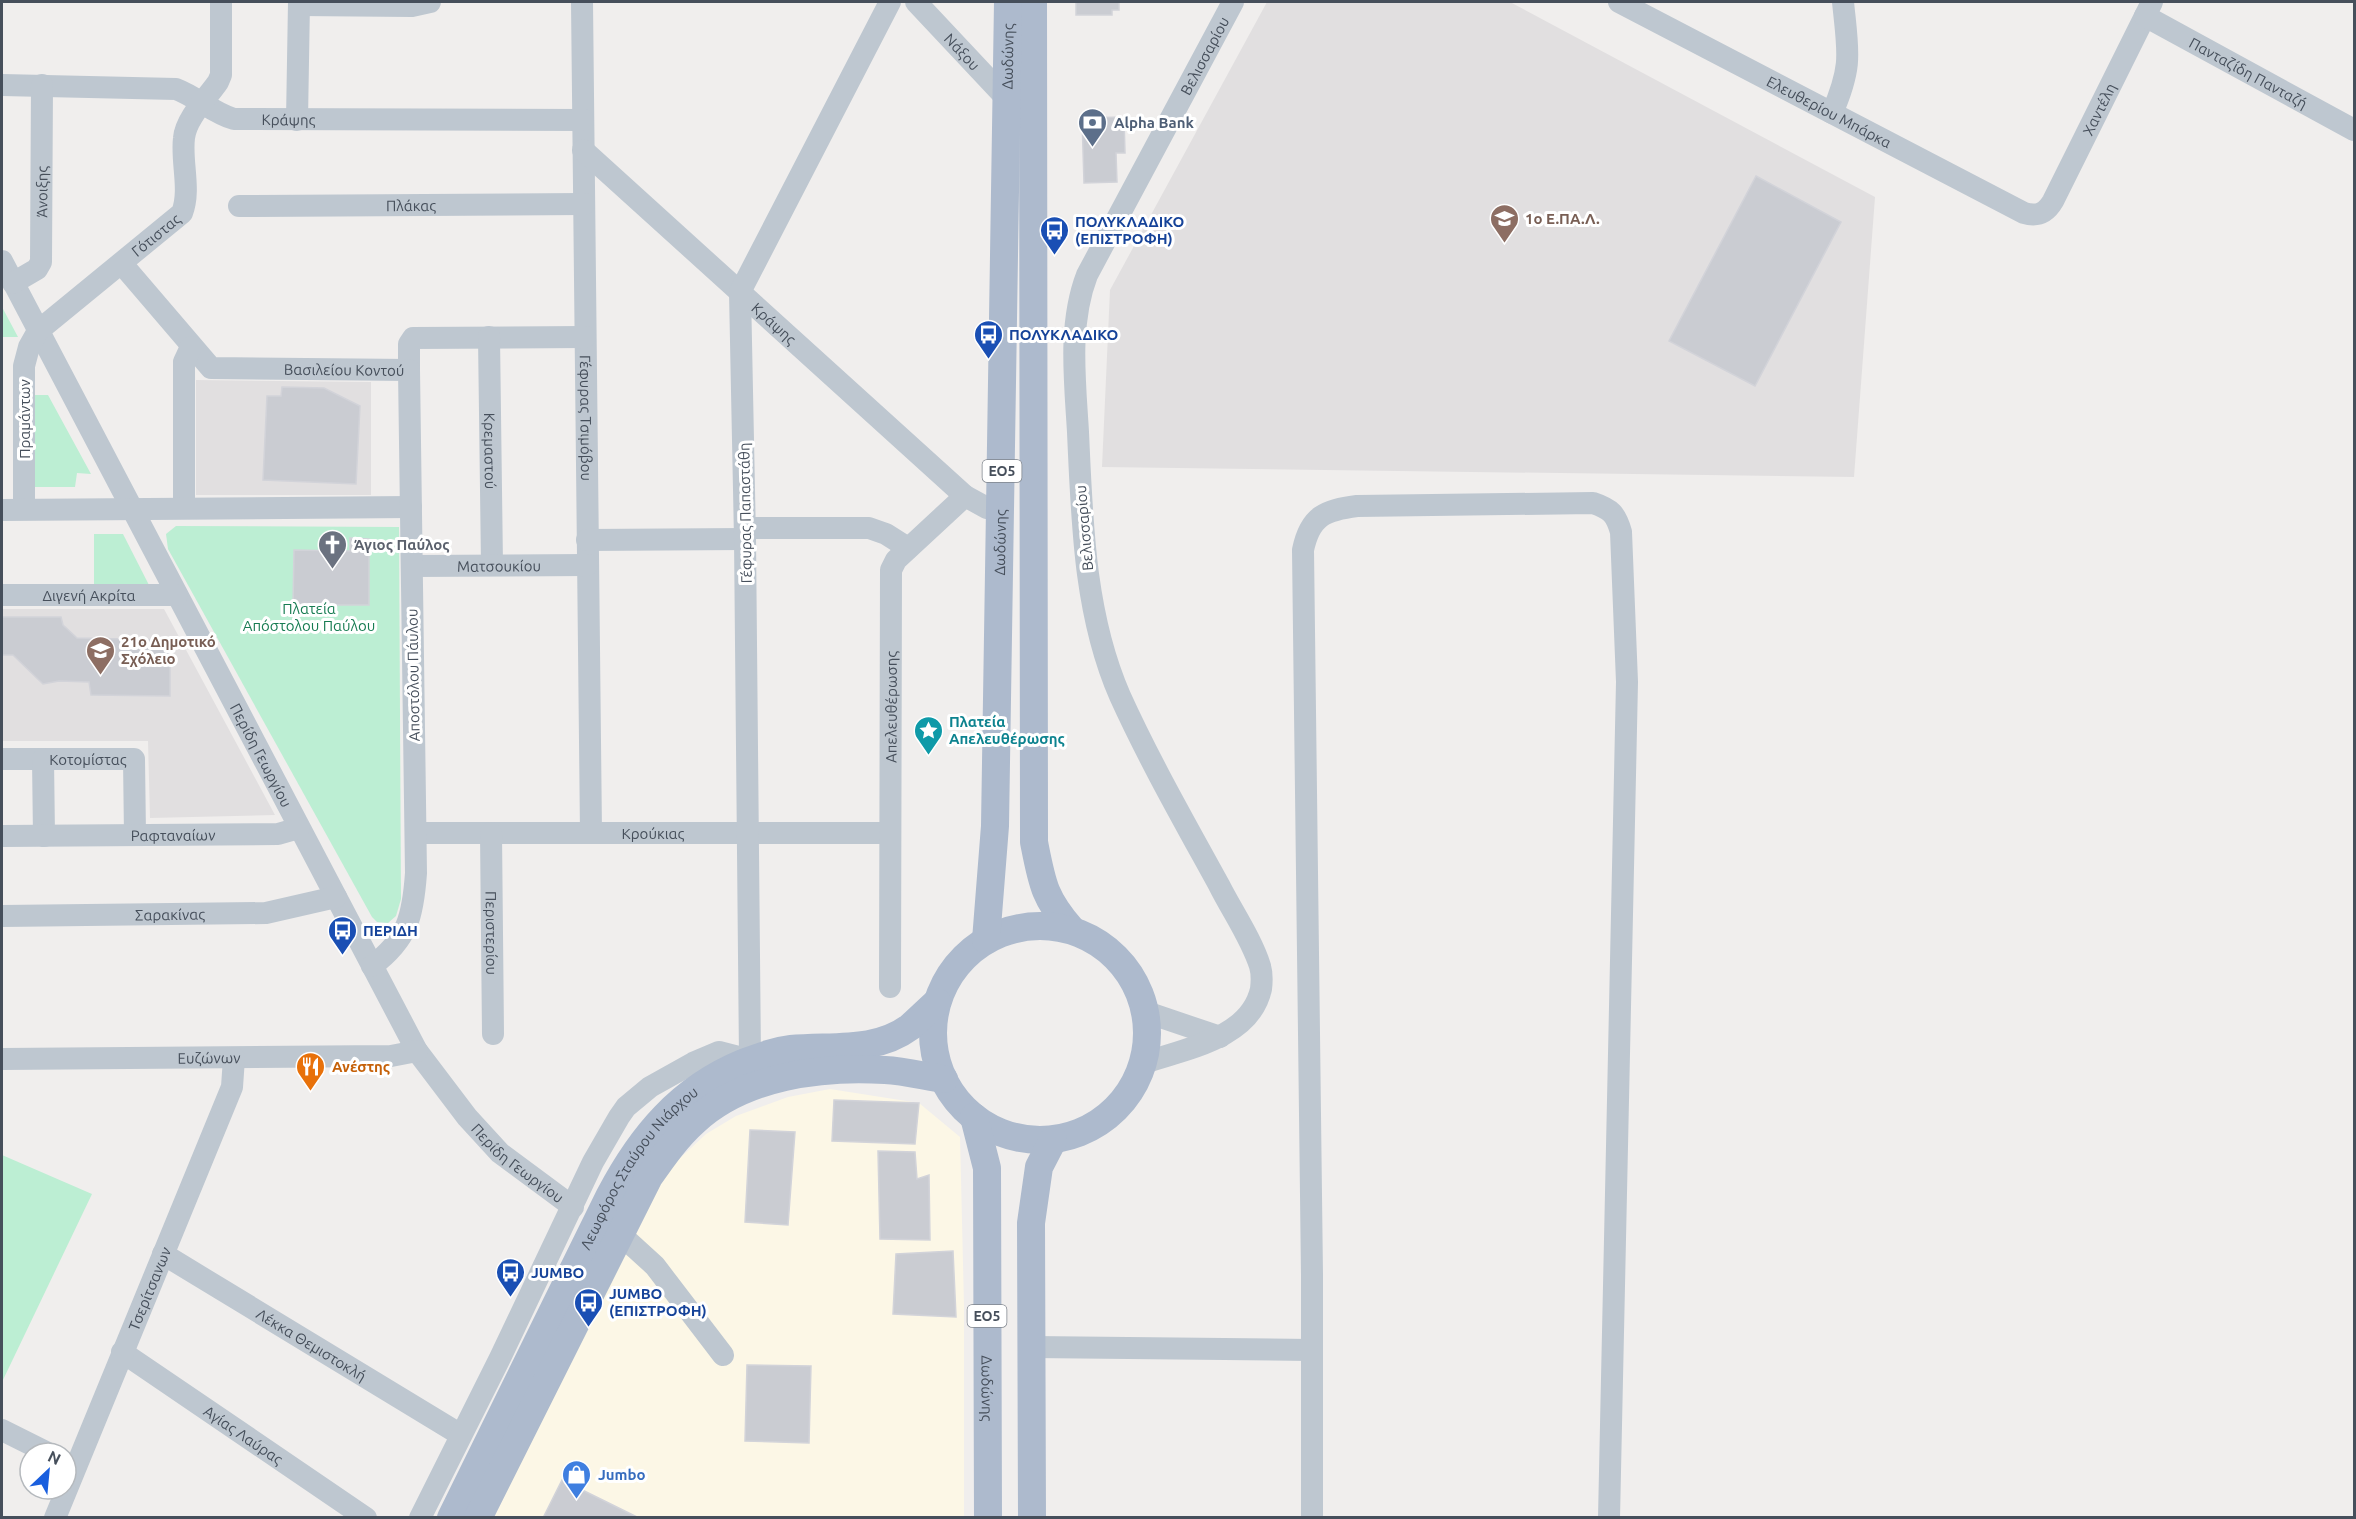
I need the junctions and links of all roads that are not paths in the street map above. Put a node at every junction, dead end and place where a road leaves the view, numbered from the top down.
1 (221, 2) edge
2 (430, 2) edge
3 (582, 2) edge
4 (890, 2) edge
5 (916, 2) edge
6 (1008, 2) edge
7 (1034, 2) edge
8 (1233, 2) edge
9 (1619, 2) edge
10 (1843, 2) edge
11 (299, 3) edge
12 (2148, 9) edge
13 (2, 85) edge
14 (42, 86) junction
15 (1008, 100) junction
16 (204, 102) junction
17 (1832, 113) junction
18 (297, 120) junction
19 (583, 120) junction
20 (2355, 130) edge
21 (583, 150) junction
22 (584, 204) junction
23 (239, 206) dead end
24 (2041, 214) joint
25 (2, 261) edge
26 (122, 264) junction
27 (13, 283) junction
28 (740, 292) junction
29 (38, 331) junction
30 (489, 337) junction
31 (585, 337) junction
32 (191, 346) junction
33 (409, 370) junction
34 (965, 496) junction
35 (411, 507) junction
36 (184, 508) junction
37 (2, 510) edge
38 (24, 510) junction
39 (133, 510) junction
40 (1001, 510) junction
41 (745, 533) junction
42 (587, 540) junction
43 (908, 548) junction
44 (492, 565) junction
45 (587, 565) junction
46 (412, 566) junction
47 (2, 595) edge
48 (177, 595) junction
49 (2, 759) edge
50 (43, 759) junction
51 (299, 828) junction
52 (416, 833) junction
53 (491, 833) junction
54 (591, 833) junction
55 (748, 833) junction
56 (891, 833) junction
57 (135, 835) junction
58 (2, 836) edge
59 (44, 836) junction
60 (336, 897) junction
61 (2, 916) edge
62 (1072, 930) junction
63 (986, 940) junction
64 (372, 966) junction
65 (890, 987) dead end
66 (937, 1002) junction
67 (1146, 1012) junction
68 (493, 1034) dead end
69 (1220, 1037) junction
70 (417, 1051) junction
71 (234, 1058) junction
72 (2, 1059) edge
73 (750, 1060) junction
74 (1144, 1063) junction
75 (944, 1079) junction
76 (974, 1117) junction
77 (1053, 1140) junction
78 (573, 1207) junction
79 (621, 1235) junction
80 (163, 1254) junction
81 (1032, 1347) junction
82 (1311, 1350) junction
83 (122, 1352) junction
84 (723, 1355) dead end
85 (2, 1430) edge
86 (461, 1436) junction
87 (24, 1441) edge
88 (78, 1449) edge
89 (60, 1501) edge
90 (55, 1518) edge
91 (366, 1518) edge
92 (420, 1518) edge
93 (451, 1518) edge
94 (478, 1518) edge
95 (988, 1518) edge
96 (1032, 1518) edge
97 (1312, 1518) edge
98 (1609, 1518) edge

1 - 16 street, Γότιστας
2 - 11 street
3 - 19 street, Γέφυρας Τσιμόβου
4 - 28 street, Γέφυρας Παπαστάθη
5 - 15 street, Νάξου
6 - 15 main road, Δωδώνης / ΕΟ5
7 - 62 main road, Δωδώνης / ΕΟ5
8 - 69 street, Βελισσαρίου
9 - 17 street, Ελευθερίου Μπάρκα
10 - 17 street
11 - 18 street
12 - 20 street, Πανταζίδη Πανταζή
12 - 24 street, Χαντέλη
13 - 14 street, Κράψης
14 - 16 street, Κράψης
14 - 27 street, Άνοιξης
15 - 40 main road, Δωδώνης / ΕΟ5
16 - 18 street, Κράψης
16 - 26 street, Γότιστας
17 - 24 street, Ελευθερίου Μπάρκα
18 - 19 street, Κράψης
19 - 21 street, Γέφυρας Τσιμόβου
21 - 22 street, Γέφυρας Τσιμόβου
21 - 28 street, Κράψης
22 - 23 street, Πλάκας
22 - 31 street, Γέφυρας Τσιμόβου
25 - 27 street, Περίδη Γεωργίου
26 - 29 street, Γότιστας
26 - 32 street, Βασιλείου Κοντού
27 - 29 street, Περίδη Γεωργίου
28 - 34 street, Κράψης
28 - 41 street, Γέφυρας Παπαστάθη
29 - 38 street, Πραμάντων
29 - 39 street, Περίδη Γεωργίου
30 - 31 street, Βασιλείου Κοντού
30 - 33 street, Βασιλείου Κοντού
30 - 44 street, Κρεμαστού
31 - 42 street, Γέφυρας Τσιμόβου
32 - 33 street, Βασιλείου Κοντού
32 - 36 street
33 - 35 street, Αποστόλου Πάυλου
34 - 40 street
34 - 43 street, Απελευθέρωσης
35 - 36 street
35 - 46 street, Αποστόλου Πάυλου
36 - 39 street
37 - 38 street
38 - 39 street
39 - 48 street, Περίδη Γεωργίου
40 - 63 main road, Δωδώνης / ΕΟ5
41 - 42 street
41 - 43 street
41 - 55 street, Γέφυρας Παπαστάθη
42 - 45 street, Γέφυρας Τσιμόβου
43 - 56 street, Απελευθέρωσης
44 - 45 street, Ματσουκίου
44 - 46 street, Ματσουκίου
45 - 54 street, Γέφυρας Τσιμόβου
46 - 52 street, Αποστόλου Πάυλου
47 - 48 street, Διγενή Ακρίτα
48 - 51 street, Περίδη Γεωργίου
49 - 50 street, Κοτομίστας
50 - 57 street, Κοτομίστας
50 - 59 street
51 - 57 street, Ραφταναίων
51 - 60 street, Περίδη Γεωργίου
52 - 53 street, Κρούκιας
52 - 64 street, Αποστόλου Πάυλου
53 - 54 street, Κρούκιας
53 - 68 street, Περιστερίου
54 - 55 street, Κρούκιας
55 - 56 street, Κρούκιας
55 - 73 street, Γέφυρας Παπαστάθη
56 - 65 street, Απελευθέρωσης
57 - 59 street, Ραφταναίων
58 - 59 street, Ραφταναίων
60 - 61 street, Σαρακίνας
60 - 64 street, Περίδη Γεωργίου
62 - 63 main road, Δωδώνης / ΕΟ5
62 - 67 main road, Δωδώνης / ΕΟ5
63 - 66 main road, Δωδώνης / ΕΟ5
64 - 70 street, Περίδη Γεωργίου
66 - 73 main road, Λεωφόρος Σταύρου Νιάρχου
66 - 75 main road, Δωδώνης / ΕΟ5
67 - 69 street
67 - 74 main road, Δωδώνης / ΕΟ5
69 - 74 street, Βελισσαρίου
70 - 71 street, Ευζώνων
70 - 78 street, Περίδη Γεωργίου
71 - 72 street, Ευζώνων
71 - 80 street, Τσερίτσανων
73 - 78 street
73 - 93 main road, Λεωφόρος Σταύρου Νιάρχου
74 - 77 main road, Δωδώνης / ΕΟ5
75 - 76 main road, Δωδώνης / ΕΟ5
75 - 79 main road, Λεωφόρος Σταύρου Νιάρχου
76 - 77 main road, Δωδώνης / ΕΟ5
76 - 95 main road, Δωδώνης / ΕΟ5
77 - 81 main road
78 - 86 street
79 - 84 street
79 - 94 main road, Λεωφόρος Σταύρου Νιάρχου
80 - 83 street, Τσερίτσανων
80 - 86 street, Λέκκα Θεμιστοκλή
81 - 82 street
81 - 96 main road
82 - 97 street
82 - 98 street
83 - 88 street, Τσερίτσανων
83 - 91 street, Αγίας Λαύρας
85 - 87 street
86 - 92 street
89 - 90 street, Τσερίτσανων

